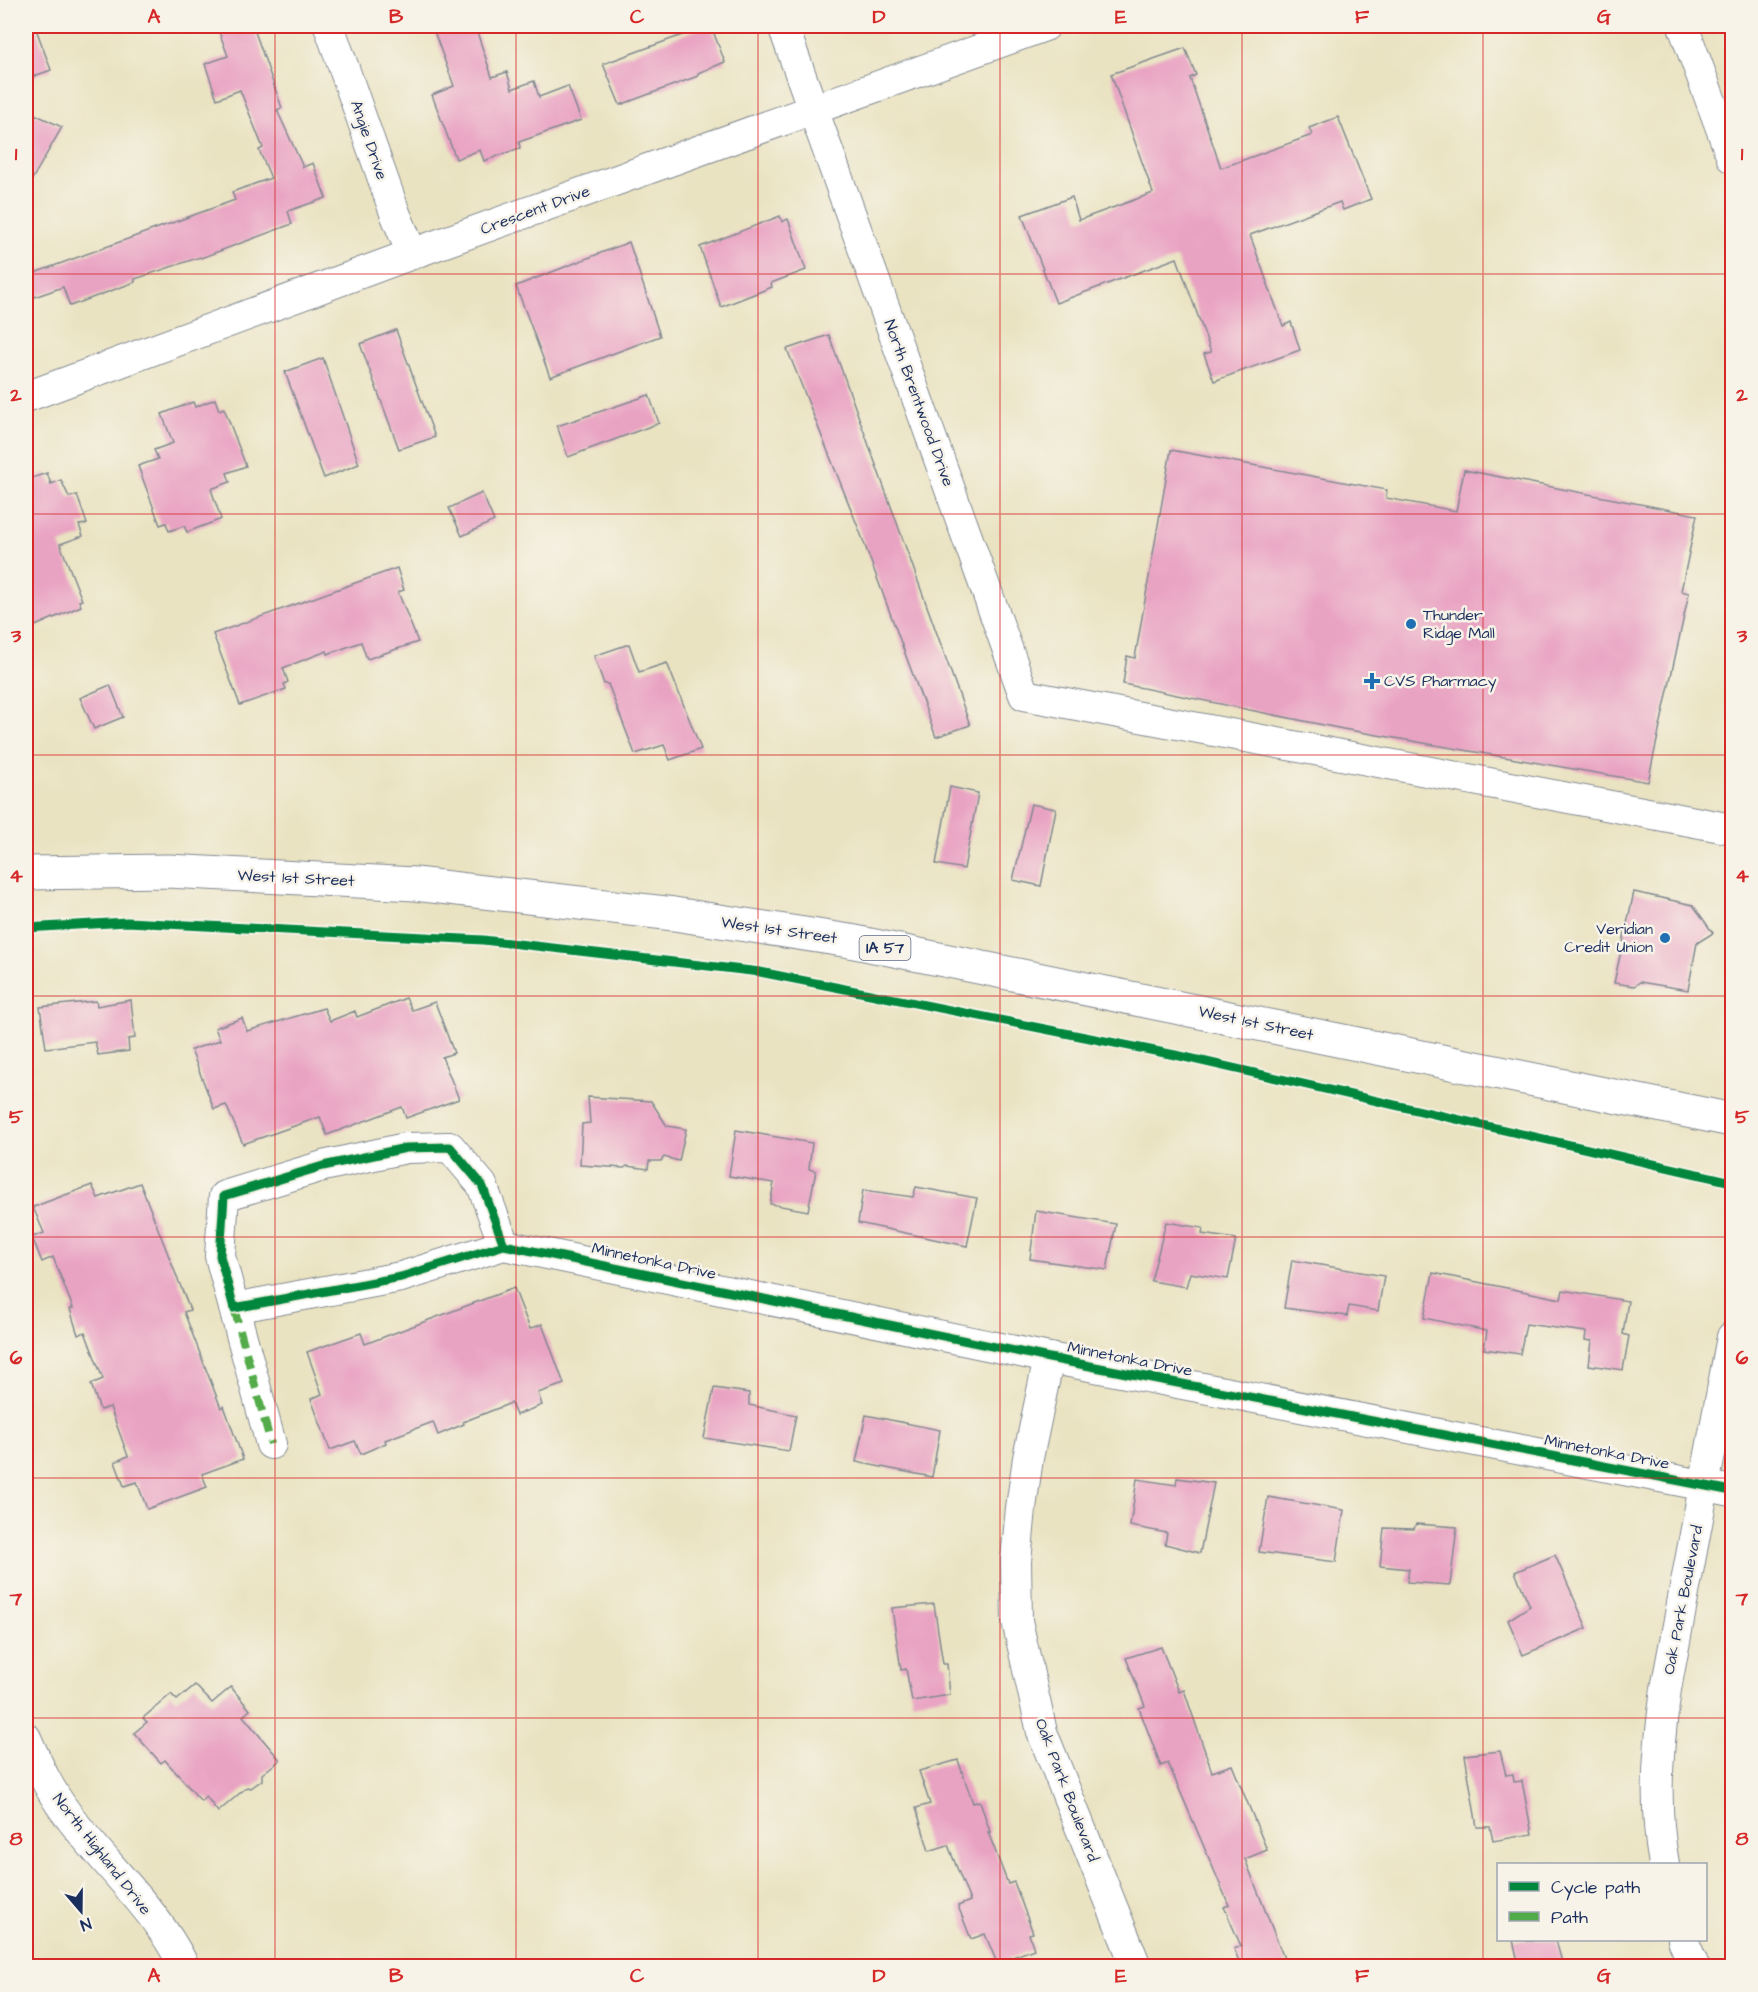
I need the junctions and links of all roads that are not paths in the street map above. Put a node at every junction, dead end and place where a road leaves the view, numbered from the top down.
1 (329, 26) edge
2 (783, 26) edge
3 (1045, 26) edge
4 (1683, 26) edge
5 (813, 110) junction
6 (1732, 158) edge
7 (412, 254) junction
8 (26, 397) edge
9 (1732, 829) edge
10 (26, 873) edge
11 (1732, 1120) edge
12 (514, 1247) junction
13 (234, 1308) junction
14 (1732, 1337) edge
15 (1049, 1358) junction
16 (271, 1444) dead end
17 (1719, 1489) edge
18 (26, 1738) edge
19 (1664, 1863) edge
20 (1683, 1941) edge
21 (183, 1966) edge
22 (1136, 1966) edge
23 (1694, 1966) edge

1 - 7 street, Angie Drive
2 - 5 street, North Brentwood Drive
3 - 5 street, Crescent Drive
4 - 6 street
5 - 7 street, Crescent Drive
5 - 9 street, North Brentwood Drive
7 - 8 street, Crescent Drive
10 - 11 main road, West 1st Street / IA 57
12 - 13 street
12 - 13 street
12 - 15 street, Minnetonka Drive
13 - 16 street
14 - 17 street, Oak Park Boulevard
15 - 17 street, Minnetonka Drive
15 - 22 street, Oak Park Boulevard
17 - 19 street, Oak Park Boulevard
18 - 21 street, North Highland Drive
20 - 23 street

